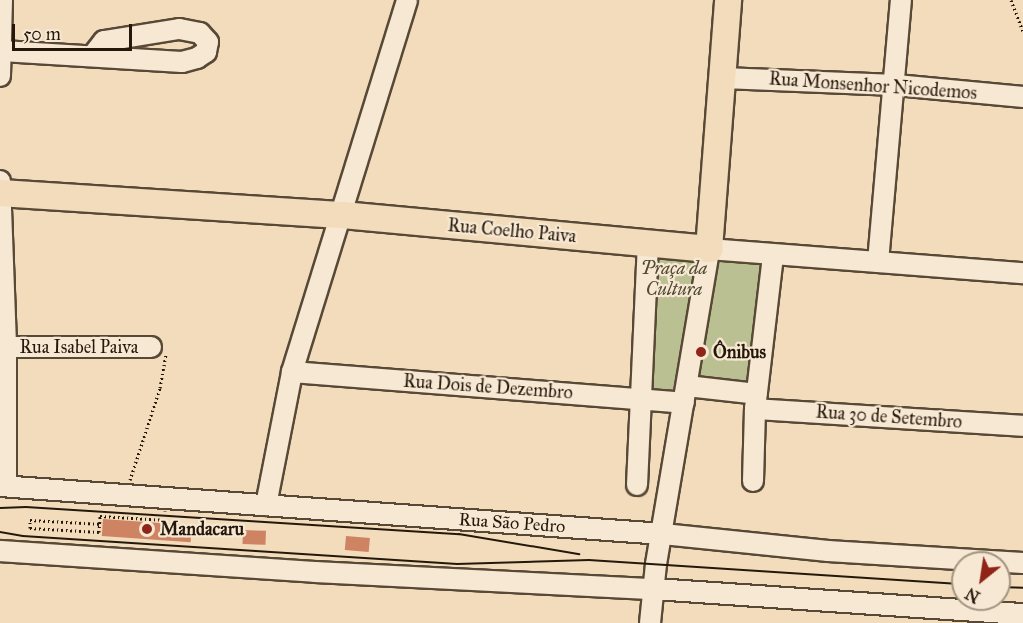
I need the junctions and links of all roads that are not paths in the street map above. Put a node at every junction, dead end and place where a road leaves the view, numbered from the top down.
1 (2, 0) edge
2 (407, 0) edge
3 (728, 0) edge
4 (901, 0) edge
5 (2, 51) junction
6 (93, 55) junction
7 (0, 76) edge
8 (723, 78) junction
9 (896, 85) junction
10 (1023, 97) edge
11 (0, 189) edge
12 (342, 215) junction
13 (648, 244) junction
14 (709, 249) junction
15 (773, 255) junction
16 (878, 262) junction
17 (1023, 273) edge
18 (6, 347) junction
19 (151, 347) road end
20 (292, 372) junction
21 (686, 395) junction
22 (640, 399) junction
23 (756, 401) junction
24 (1023, 426) edge
25 (753, 481) dead end
26 (637, 485) dead end
27 (3, 486) edge
28 (266, 505) junction
29 (663, 534) junction
30 (0, 551) edge
31 (1023, 562) edge
32 (654, 589) junction
33 (1023, 614) edge
34 (650, 623) edge

1 - 5 street
2 - 12 street
3 - 8 main road
4 - 9 street
5 - 6 street
5 - 7 street
6 - 6 street
8 - 9 street, Rua Monsenhor Nicodemos
8 - 14 main road
9 - 10 street, Rua Monsenhor Nicodemos
9 - 16 street
11 - 12 main road, Rua Coelho Paiva
11 - 18 street
12 - 13 main road, Rua Coelho Paiva
12 - 20 street
13 - 14 main road, Rua Coelho Paiva
13 - 22 street
14 - 15 street, Rua Coelho Paiva
14 - 21 street
15 - 16 street, Rua Coelho Paiva
15 - 23 street
16 - 17 street, Rua Coelho Paiva
18 - 19 street, Rua Isabel Paiva
18 - 27 street
20 - 22 street, Rua Dois de Dezembro
20 - 28 street
21 - 22 street, Rua Dois de Dezembro
21 - 23 street, Rua 30 de Setembro
21 - 29 street
22 - 26 street
23 - 24 street, Rua 30 de Setembro
23 - 25 street
27 - 28 street, Rua São Pedro
28 - 29 street, Rua São Pedro
29 - 31 street, Rua São Pedro
29 - 32 street
30 - 32 street
32 - 33 street
32 - 34 street

